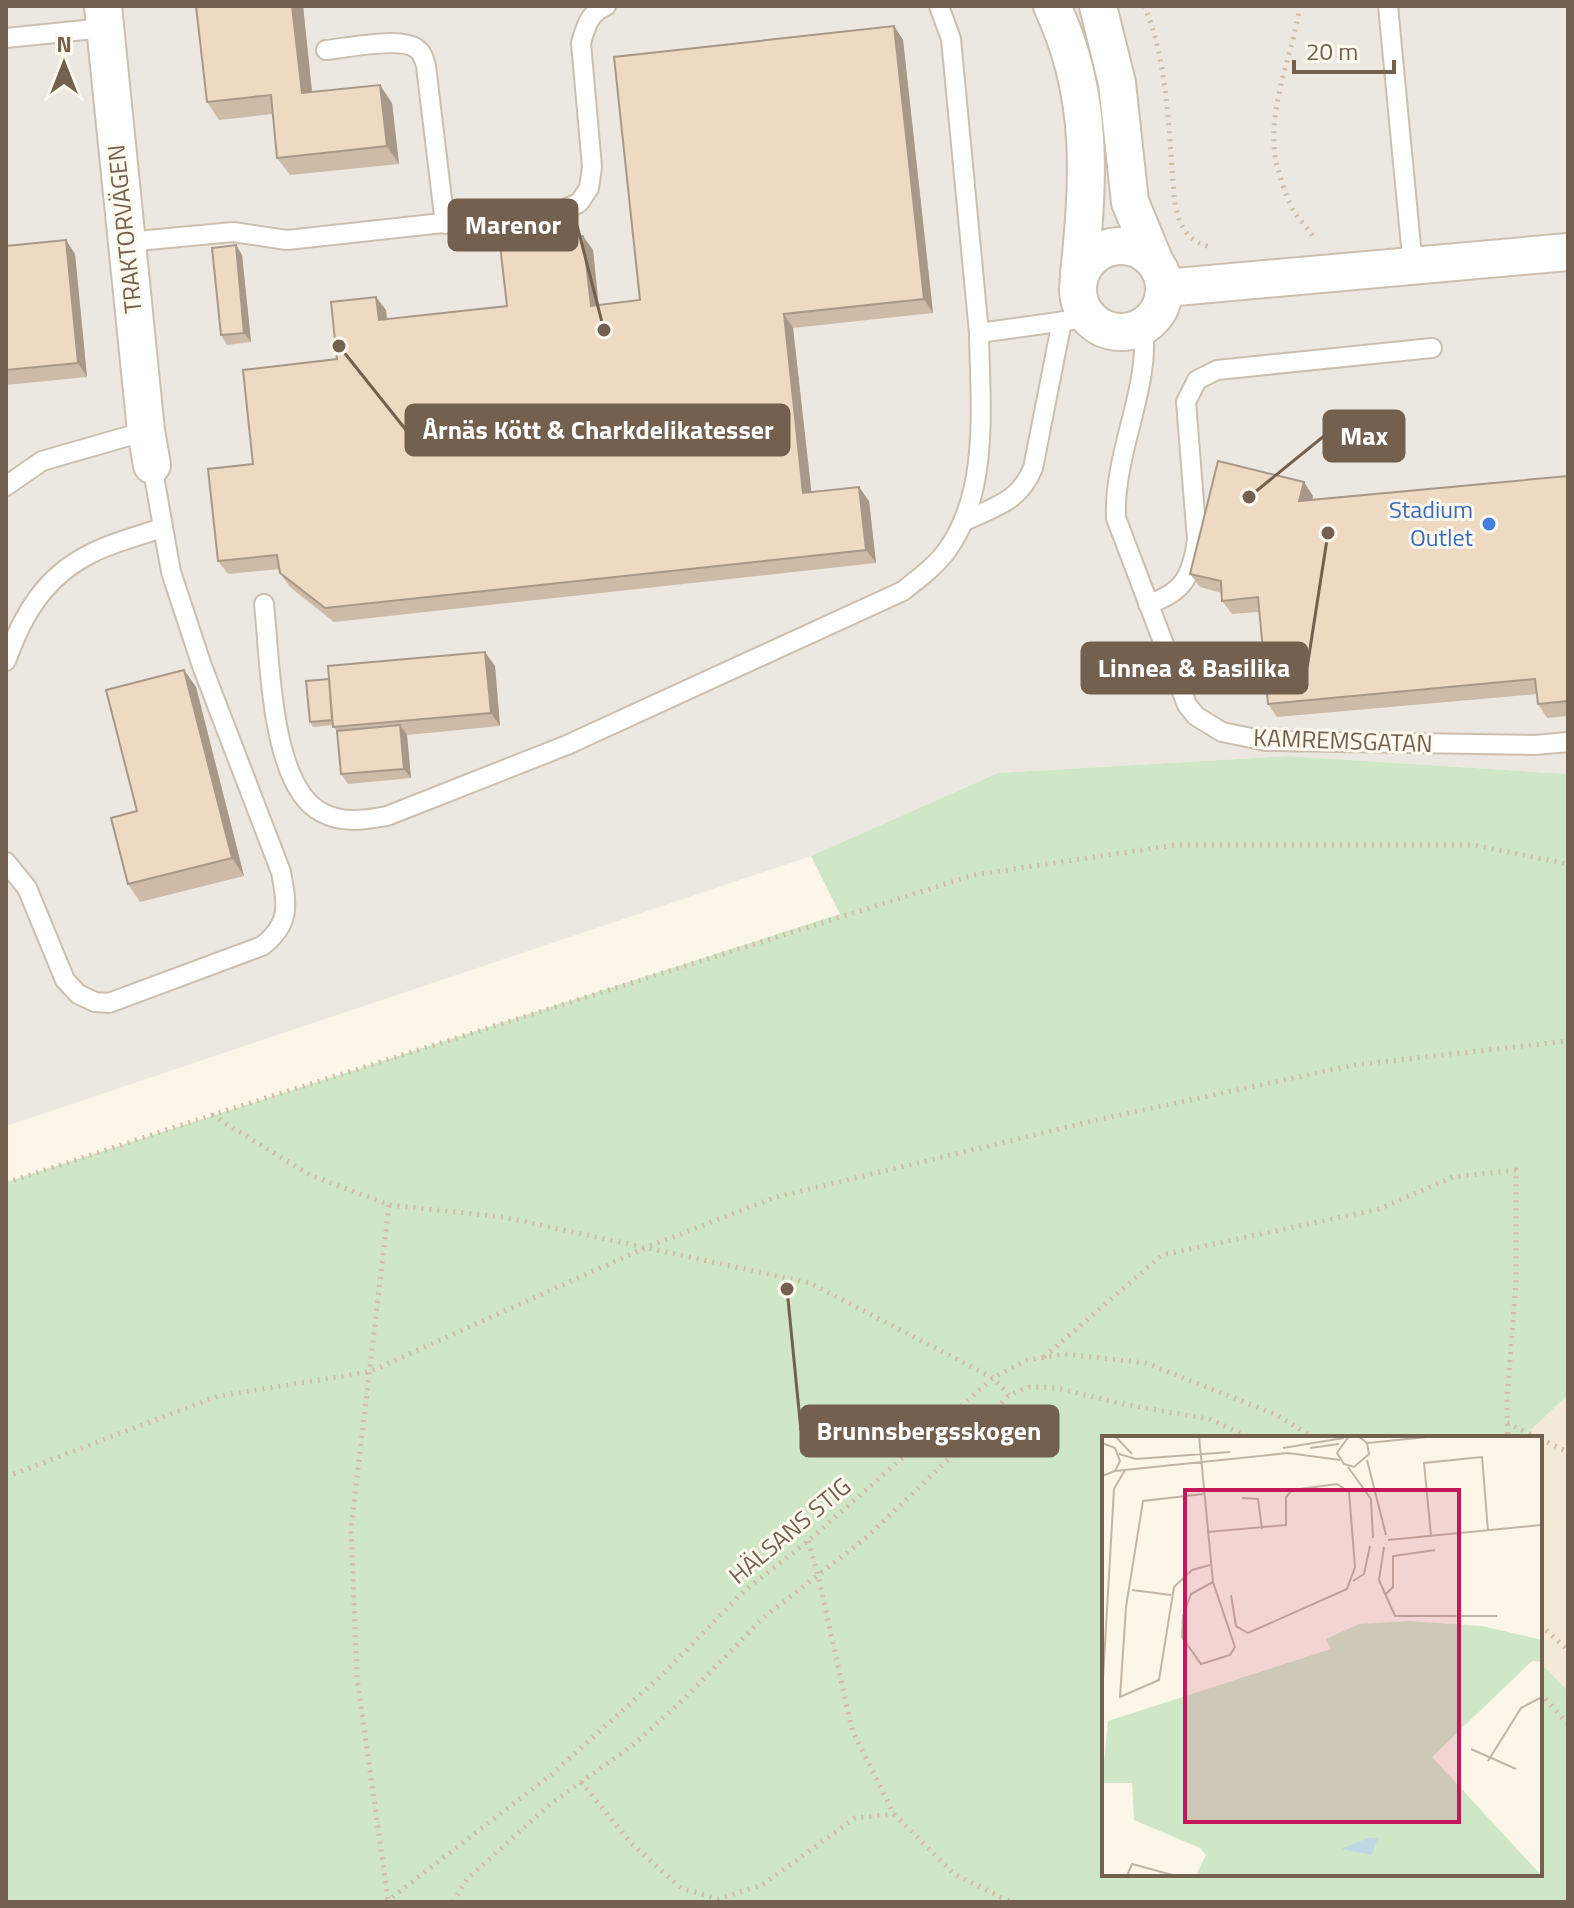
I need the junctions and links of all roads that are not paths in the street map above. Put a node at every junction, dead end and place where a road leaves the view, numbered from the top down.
1 (606, 6) edge
2 (939, 6) edge
3 (1052, 6) edge
4 (1098, 6) edge
5 (1388, 6) edge
6 (104, 17) edge
7 (6, 38) edge
8 (326, 50) dead end
9 (445, 224) junction
10 (127, 242) junction
11 (1568, 252) edge
12 (1413, 267) junction
13 (1079, 274) junction
14 (1159, 274) junction
15 (1075, 319) junction
16 (1143, 327) junction
17 (979, 333) junction
18 (1432, 348) dead end
19 (149, 448) junction
20 (6, 486) edge
21 (965, 521) junction
22 (162, 528) junction
23 (264, 604) dead end
24 (1148, 604) junction
25 (6, 661) edge
26 (1568, 742) edge
27 (6, 862) edge

1 - 9 lane
2 - 17 lane
3 - 13 street
4 - 14 street
5 - 12 lane
6 - 7 lane, TRAKTORVÄGEN
6 - 10 street, TRAKTORVÄGEN
8 - 9 lane
9 - 10 lane
10 - 19 street, TRAKTORVÄGEN
11 - 12 street
12 - 14 street
13 - 14 street
13 - 15 street
14 - 16 street
15 - 16 street
15 - 17 lane
15 - 21 lane
16 - 24 lane, KAMREMSGATAN
17 - 21 lane
18 - 24 lane
19 - 20 lane
19 - 22 lane
21 - 23 lane
22 - 25 lane
22 - 27 lane
24 - 26 lane, KAMREMSGATAN

